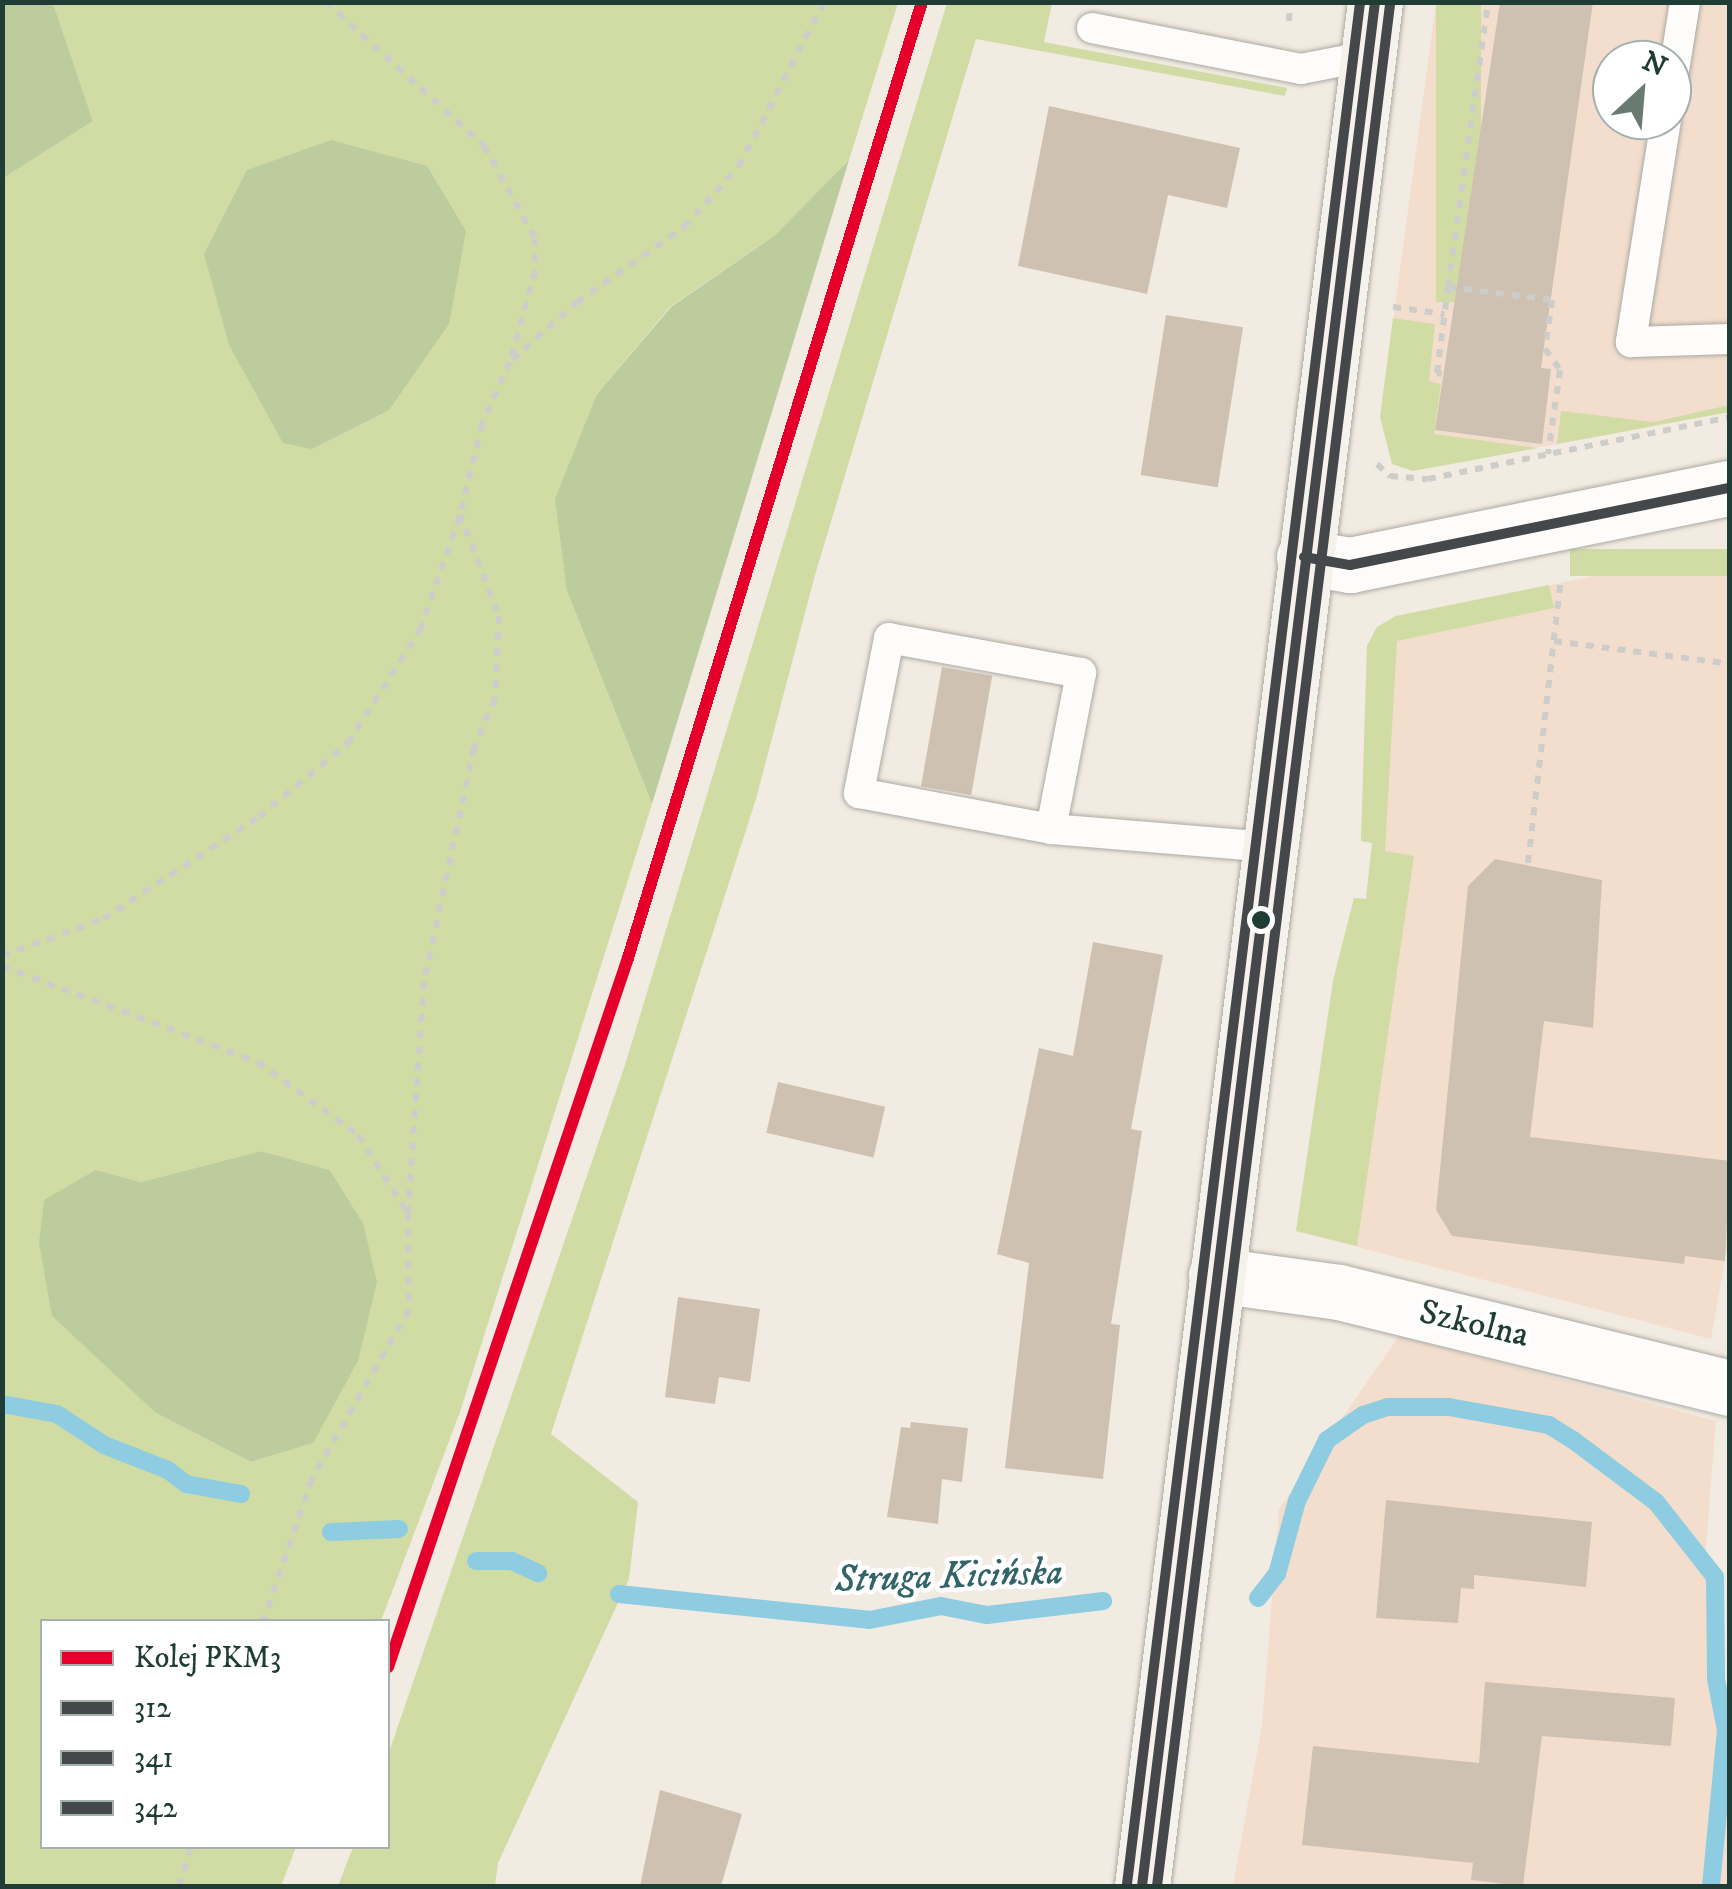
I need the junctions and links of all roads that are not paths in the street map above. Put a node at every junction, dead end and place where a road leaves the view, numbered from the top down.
1 (1375, 2) edge
2 (1685, 2) edge
3 (1092, 28) dead end
4 (1679, 40) edge
5 (1368, 56) junction
6 (1663, 140) edge
7 (1730, 338) edge
8 (1730, 488) edge
9 (1304, 557) junction
10 (1051, 829) junction
11 (1268, 847) junction
12 (1216, 1275) junction
13 (1730, 1388) edge
14 (1142, 1886) edge

1 - 5 main road
2 - 4 lane
3 - 5 lane
5 - 9 main road
6 - 7 lane
8 - 9 street
9 - 11 main road
10 - 10 lane
10 - 11 lane
11 - 12 main road
12 - 13 street, Szkolna
12 - 14 main road

